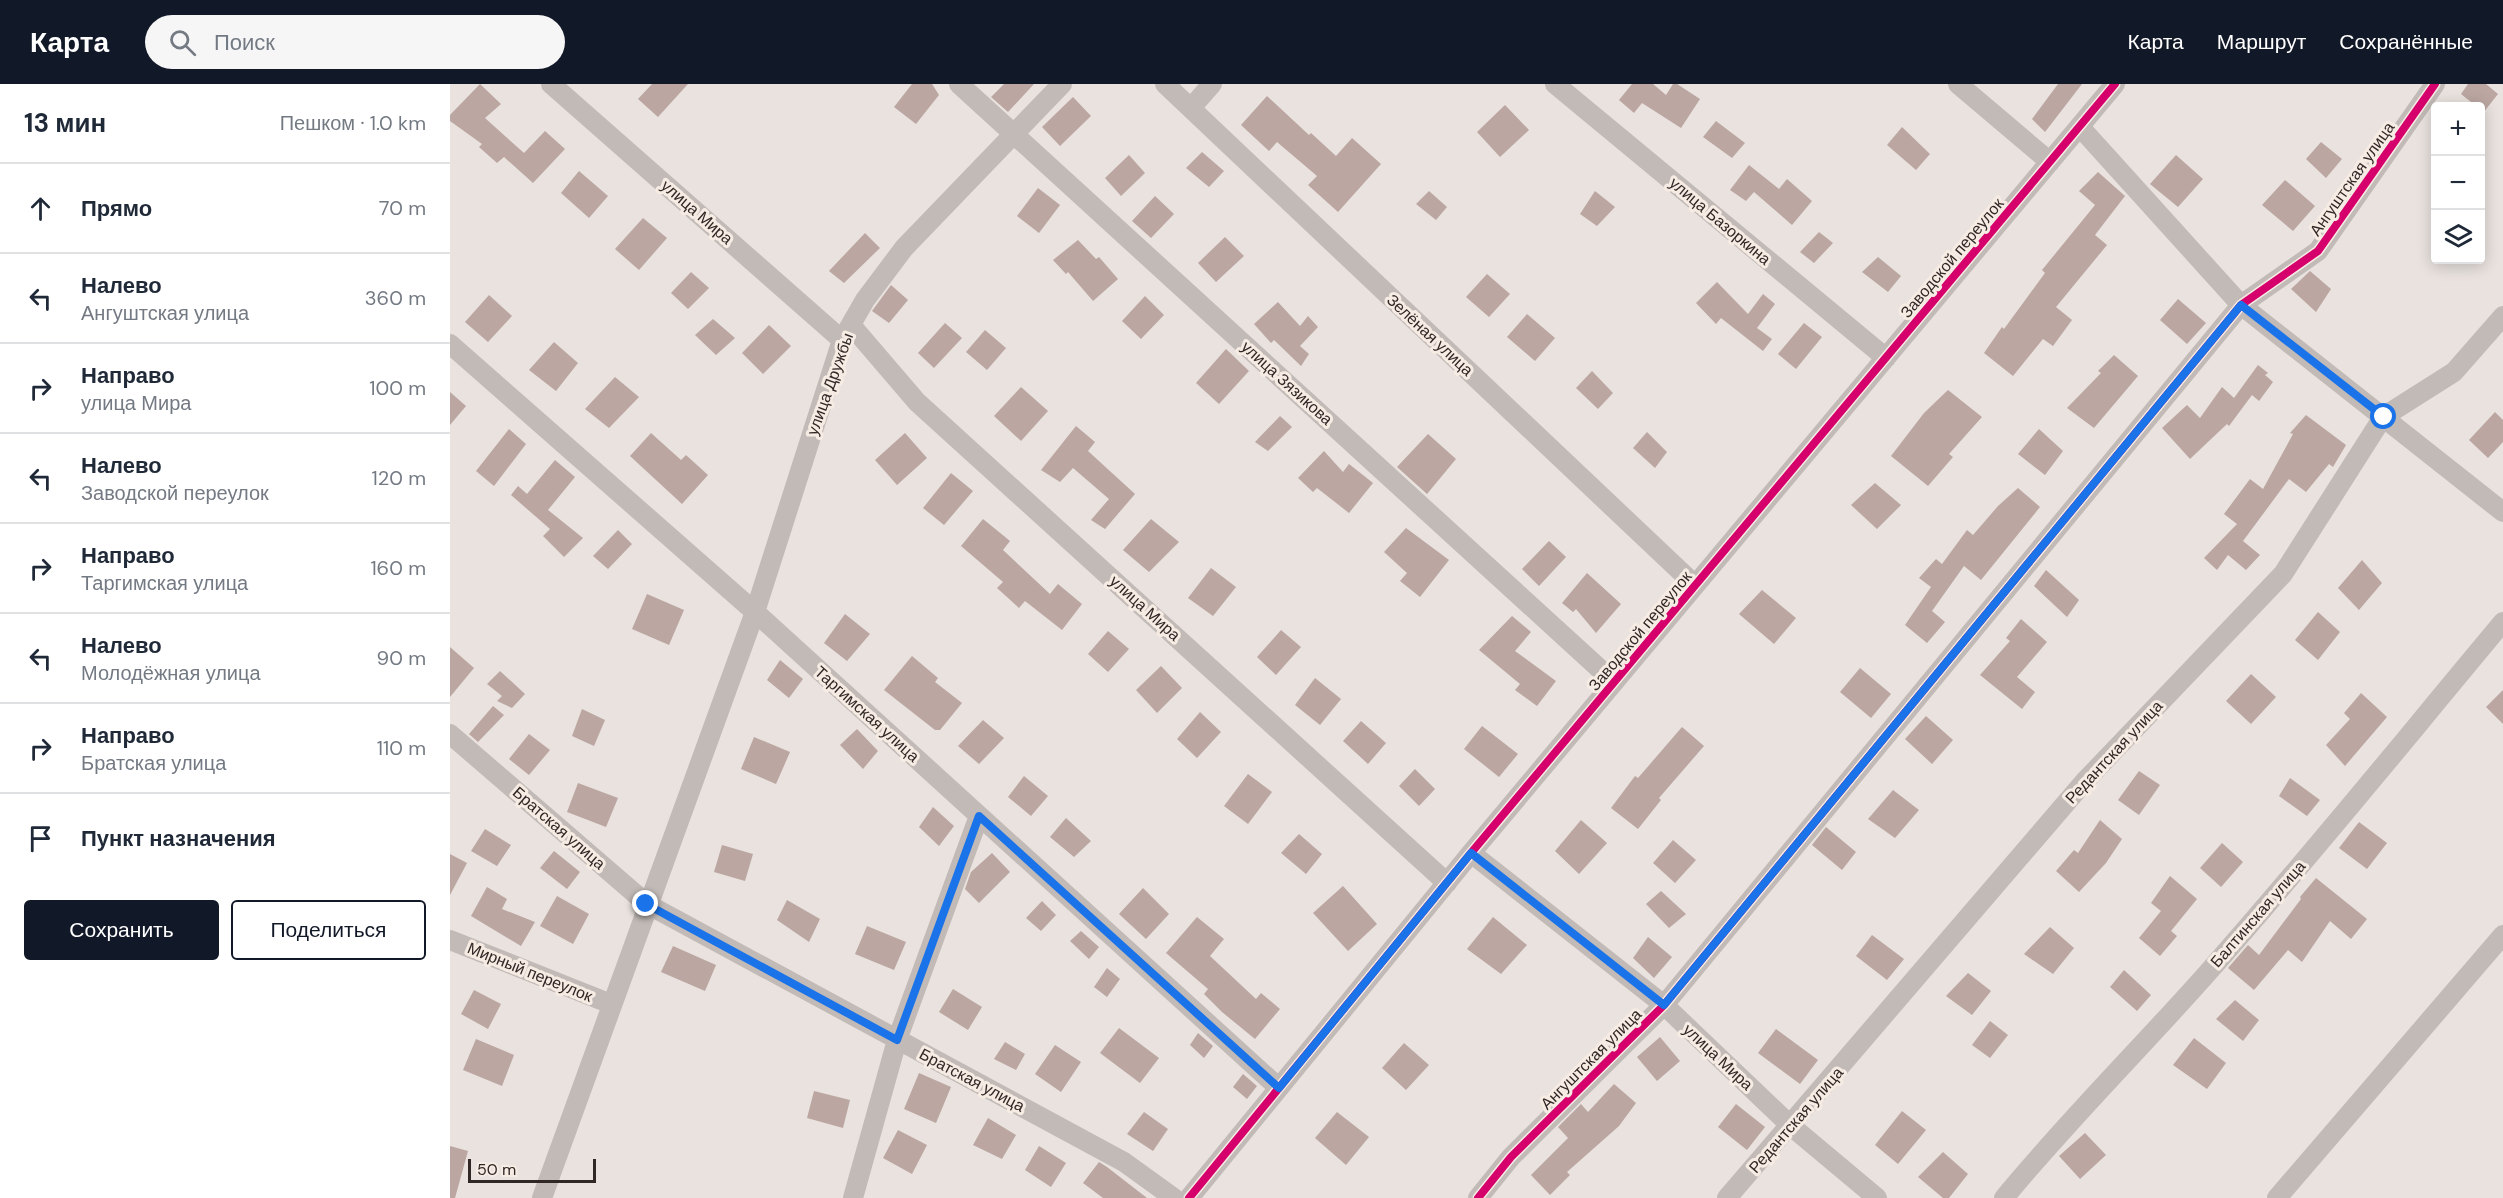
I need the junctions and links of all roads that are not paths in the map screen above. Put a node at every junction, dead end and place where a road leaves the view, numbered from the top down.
1 (551, 84) edge
2 (959, 84) edge
3 (1062, 84) edge
4 (1165, 84) edge
5 (1212, 84) edge
6 (1555, 84) edge
7 (1958, 84) edge
8 (2115, 84) edge
9 (2435, 84) edge
10 (1191, 108) junction
11 (2080, 127) junction
12 (1015, 134) junction
13 (2050, 162) junction
14 (2241, 305) junction
15 (2503, 316) edge
16 (847, 332) junction
17 (450, 344) edge
18 (1886, 358) junction
19 (2384, 417) junction
20 (2503, 512) edge
21 (1695, 585) junction
22 (755, 612) junction
23 (2503, 622) edge
24 (1614, 682) junction
25 (450, 734) edge
26 (979, 816) junction
27 (1471, 853) junction
28 (1447, 883) junction
29 (646, 904) junction
30 (2503, 935) edge
31 (450, 940) edge
32 (611, 1004) junction
33 (1664, 1005) junction
34 (897, 1040) junction
35 (1279, 1088) junction
36 (1791, 1126) junction
37 (542, 1198) edge
38 (854, 1198) edge
39 (1174, 1198) edge
40 (1189, 1198) edge
41 (1478, 1198) edge
42 (1727, 1198) edge
43 (1877, 1198) edge
44 (2004, 1198) edge
45 (2277, 1198) edge

1 - 16 street, улица Мира
2 - 12 street, улица Зязикова
3 - 12 street, улица Дружбы
4 - 10 street, Зелёная улица
5 - 10 street
6 - 18 street, улица Базоркина
7 - 13 street
8 - 11 street, Заводской переулок
9 - 14 street, Ангуштская улица
10 - 21 street, Зелёная улица
11 - 13 street, Заводской переулок
11 - 14 street
12 - 16 street, улица Дружбы
12 - 24 street, улица Зязикова
13 - 18 street, Заводской переулок
14 - 19 street
14 - 33 street, Ангуштская улица
15 - 19 street, Редантская улица
16 - 22 street, улица Дружбы
16 - 28 street, улица Мира
17 - 22 street, Таргимская улица
18 - 21 street, Заводской переулок
19 - 20 street
19 - 36 street, Редантская улица
21 - 24 street, Заводской переулок
22 - 26 street, Таргимская улица
22 - 29 street, улица Дружбы
23 - 44 street, Балтинская улица
24 - 27 street, Заводской переулок
25 - 29 street, Братская улица
26 - 34 street
26 - 35 street, Таргимская улица
27 - 28 street, Заводской переулок
27 - 33 street, улица Мира
28 - 35 street, Заводской переулок
29 - 32 street, улица Дружбы
29 - 34 street, Братская улица
30 - 45 street
31 - 32 street, Мирный переулок
32 - 37 street, улица Дружбы
33 - 36 street, улица Мира
33 - 41 street, Ангуштская улица
34 - 38 street
34 - 39 street, Братская улица
35 - 40 street, Заводской переулок
36 - 42 street, Редантская улица
36 - 43 street, улица Мира

